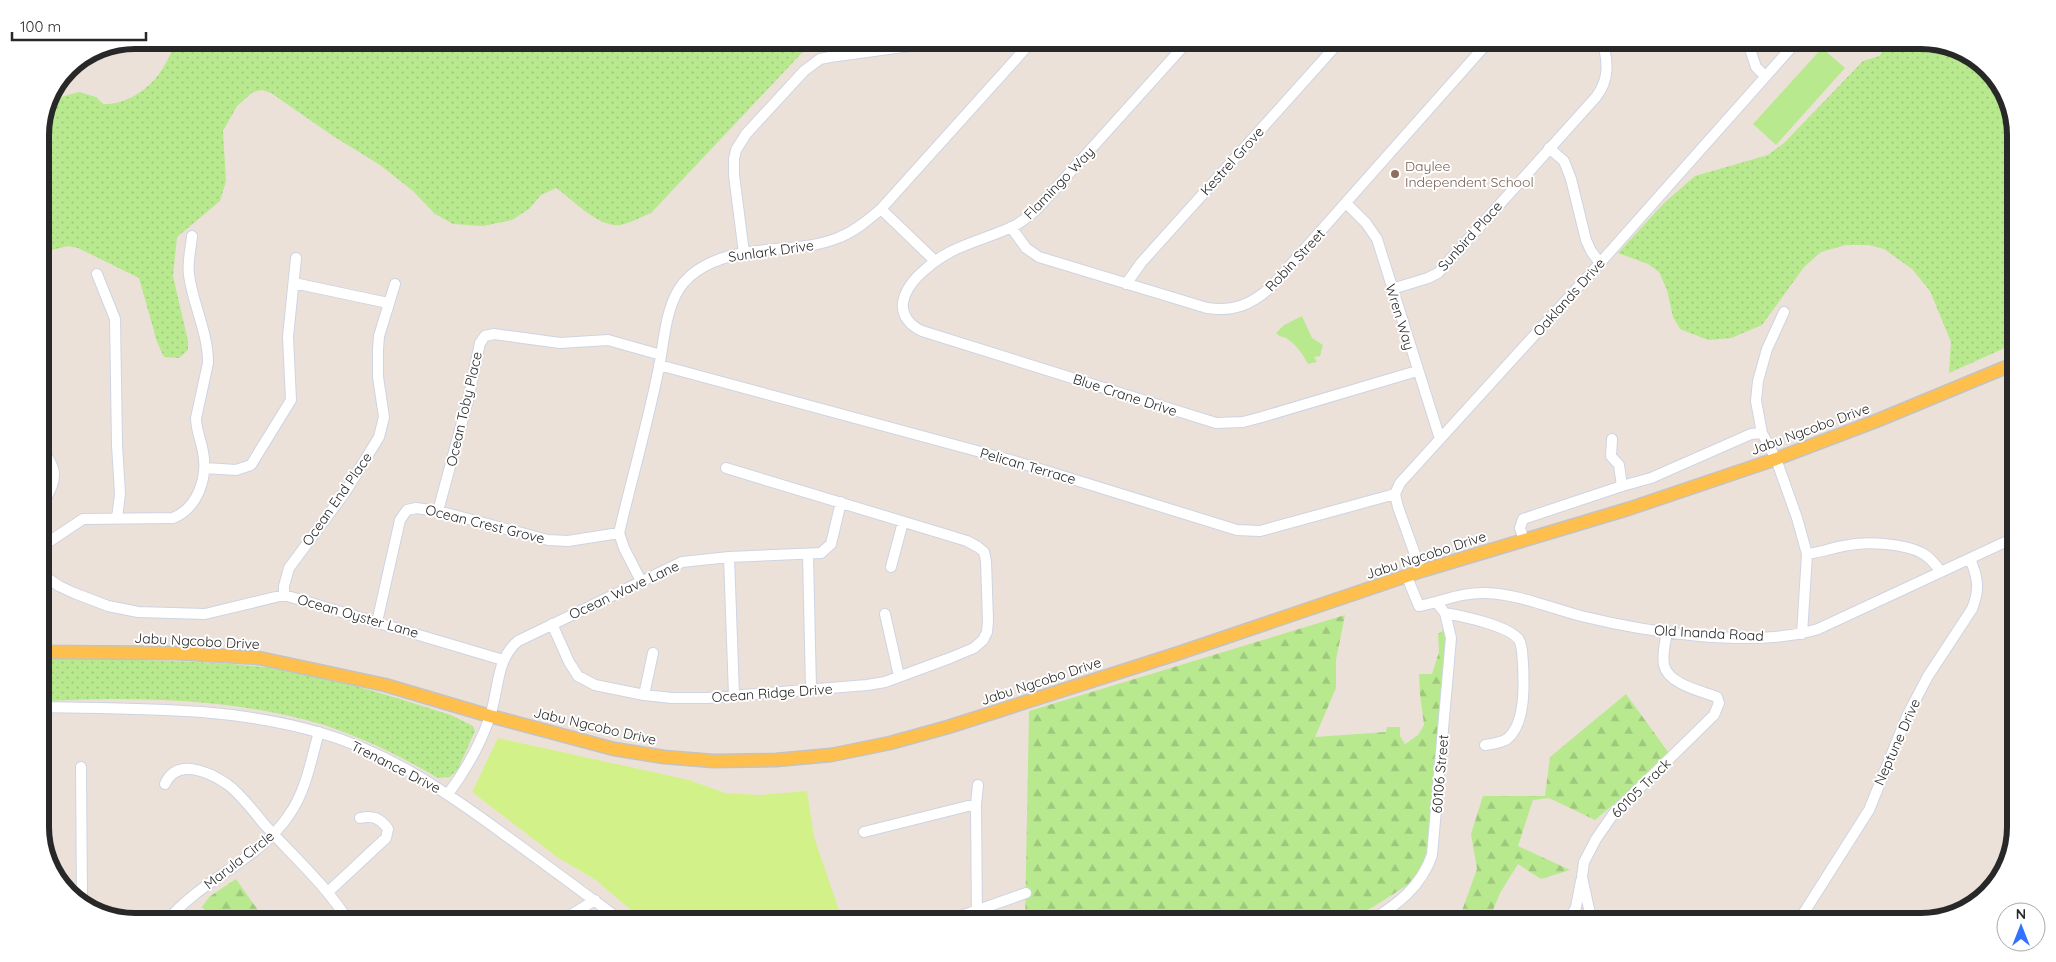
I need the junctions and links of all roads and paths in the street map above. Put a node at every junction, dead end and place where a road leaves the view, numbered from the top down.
1 (888, 49) edge
2 (1021, 49) edge
3 (1181, 49) edge
4 (1333, 49) edge
5 (1482, 49) edge
6 (1604, 49) edge
7 (1750, 49) edge
8 (1790, 49) edge
9 (1766, 76) junction
10 (1549, 148) junction
11 (1346, 204) junction
12 (881, 209) junction
13 (1011, 228) junction
14 (192, 236) dead end
15 (744, 253) junction
16 (296, 258) dead end
17 (934, 260) junction
18 (1600, 263) junction
19 (97, 274) dead end
20 (294, 283) junction
21 (394, 284) dead end
22 (1126, 284) junction
23 (1392, 289) junction
24 (388, 303) junction
25 (1784, 312) dead end
26 (660, 360) junction
27 (2007, 367) edge
28 (1417, 371) junction
29 (1762, 433) junction
30 (1440, 439) junction
31 (1612, 439) dead end
32 (49, 458) edge
33 (1776, 459) junction
34 (205, 468) junction
35 (726, 468) dead end
36 (1622, 486) junction
37 (49, 492) edge
38 (1395, 494) junction
39 (841, 502) junction
40 (438, 511) junction
41 (117, 518) junction
42 (903, 522) junction
43 (619, 533) junction
44 (1524, 540) junction
45 (49, 541) edge
46 (2007, 541) edge
47 (1807, 554) junction
48 (808, 555) junction
49 (729, 557) junction
50 (1970, 559) junction
51 (891, 567) dead end
52 (1421, 571) junction
53 (1941, 572) junction
54 (1407, 577) junction
55 (49, 579) edge
56 (640, 581) junction
57 (284, 595) junction
58 (1437, 603) junction
59 (1445, 613) junction
60 (885, 614) dead end
61 (377, 622) junction
62 (552, 624) junction
63 (1666, 632) junction
64 (1802, 634) junction
65 (49, 652) edge
66 (654, 653) dead end
67 (503, 660) junction
68 (899, 676) junction
69 (811, 689) junction
70 (644, 695) junction
71 (734, 695) junction
72 (49, 707) edge
73 (490, 716) junction
74 (319, 732) junction
75 (1485, 745) dead end
76 (81, 767) dead end
77 (165, 784) dead end
78 (978, 785) dead end
79 (448, 794) junction
80 (976, 804) junction
81 (360, 818) dead end
82 (864, 832) dead end
83 (274, 834) junction
84 (1582, 877) junction
85 (328, 892) junction
86 (1026, 893) dead end
87 (82, 894) edge
88 (595, 900) junction
89 (977, 909) junction
90 (175, 913) edge
91 (343, 913) edge
92 (574, 913) edge
93 (612, 913) edge
94 (967, 913) edge
95 (977, 913) edge
96 (1383, 913) edge
97 (1572, 913) edge
98 (1590, 913) edge
99 (1804, 913) edge

1 - 15 street
2 - 12 street, Sunlark Drive
3 - 13 street, Flamingo Way
4 - 22 street, Kestrel Grove
5 - 11 street, Robin Street
6 - 10 street, Sunbird Place
7 - 9 street
8 - 9 street, Oaklands Drive
9 - 18 street, Oaklands Drive
10 - 18 street
10 - 23 street, Sunbird Place
11 - 22 street, Robin Street
11 - 23 street, Wren Way
12 - 15 street, Sunlark Drive
12 - 17 street
13 - 17 street, Flamingo Way
13 - 22 street, Robin Street
14 - 34 street
15 - 26 street, Sunlark Drive
16 - 20 street
17 - 28 street, Blue Crane Drive
18 - 30 street, Oaklands Drive
19 - 41 street
20 - 24 street
20 - 34 street
21 - 24 street, Ocean End Place
23 - 28 street, Wren Way
24 - 57 street, Ocean End Place
25 - 29 street
26 - 38 street, Pelican Terrace
26 - 40 street, Ocean Toby Place
26 - 43 street, Sunlark Drive
27 - 33 main road, Jabu Ngcobo Drive
28 - 30 street, Wren Way
29 - 33 street
29 - 36 street
30 - 38 street, Oaklands Drive
31 - 36 street
32 - 37 street
33 - 44 main road, Jabu Ngcobo Drive
33 - 47 street
34 - 41 street
35 - 39 street, Ocean Ridge Drive
36 - 44 street
38 - 52 street
39 - 42 street, Ocean Ridge Drive
39 - 48 street, Ocean Wave Lane
40 - 43 street, Ocean Crest Grove
40 - 61 street, Ocean Crest Grove
41 - 45 street
42 - 51 street
42 - 68 street, Ocean Ridge Drive
43 - 56 street
44 - 52 main road, Jabu Ngcobo Drive
46 - 50 street, Old Inanda Road
47 - 53 street
47 - 64 street
48 - 49 street, Ocean Wave Lane
48 - 69 street
49 - 56 street, Ocean Wave Lane
49 - 71 street
50 - 53 street, Old Inanda Road
50 - 99 street, Neptune Drive
52 - 54 main road, Jabu Ngcobo Drive
53 - 64 street, Old Inanda Road
54 - 58 street, Old Inanda Road
54 - 73 main road, Jabu Ngcobo Drive
55 - 57 street, Ocean Oyster Lane
56 - 62 street, Ocean Wave Lane
57 - 61 street, Ocean Oyster Lane
58 - 59 street, 60106 Street
58 - 63 street, Old Inanda Road
59 - 75 street
59 - 96 street, 60106 Street
60 - 68 street
61 - 67 street, Ocean Oyster Lane
62 - 67 street, Ocean Wave Lane
62 - 70 street, Ocean Ridge Drive
63 - 64 street, Old Inanda Road
63 - 84 street, 60105 Track
65 - 73 main road, Jabu Ngcobo Drive
66 - 70 street
67 - 73 street, Ocean Wave Lane
68 - 69 street, Ocean Ridge Drive
69 - 71 street, Ocean Ridge Drive
70 - 71 street, Ocean Ridge Drive
72 - 74 street, Trenance Drive
73 - 79 street, Ocean Wave Lane
74 - 79 street, Trenance Drive
74 - 83 street, Marula Circle
76 - 87 street
77 - 83 street
78 - 80 street
79 - 88 street, Trenance Drive
80 - 82 street
80 - 89 street
81 - 85 street
83 - 85 street
83 - 90 street, Marula Circle
84 - 97 street
84 - 98 street, 60105 Track
85 - 91 street
86 - 89 street
88 - 92 street
88 - 93 street, Trenance Drive
89 - 94 street
89 - 95 street

